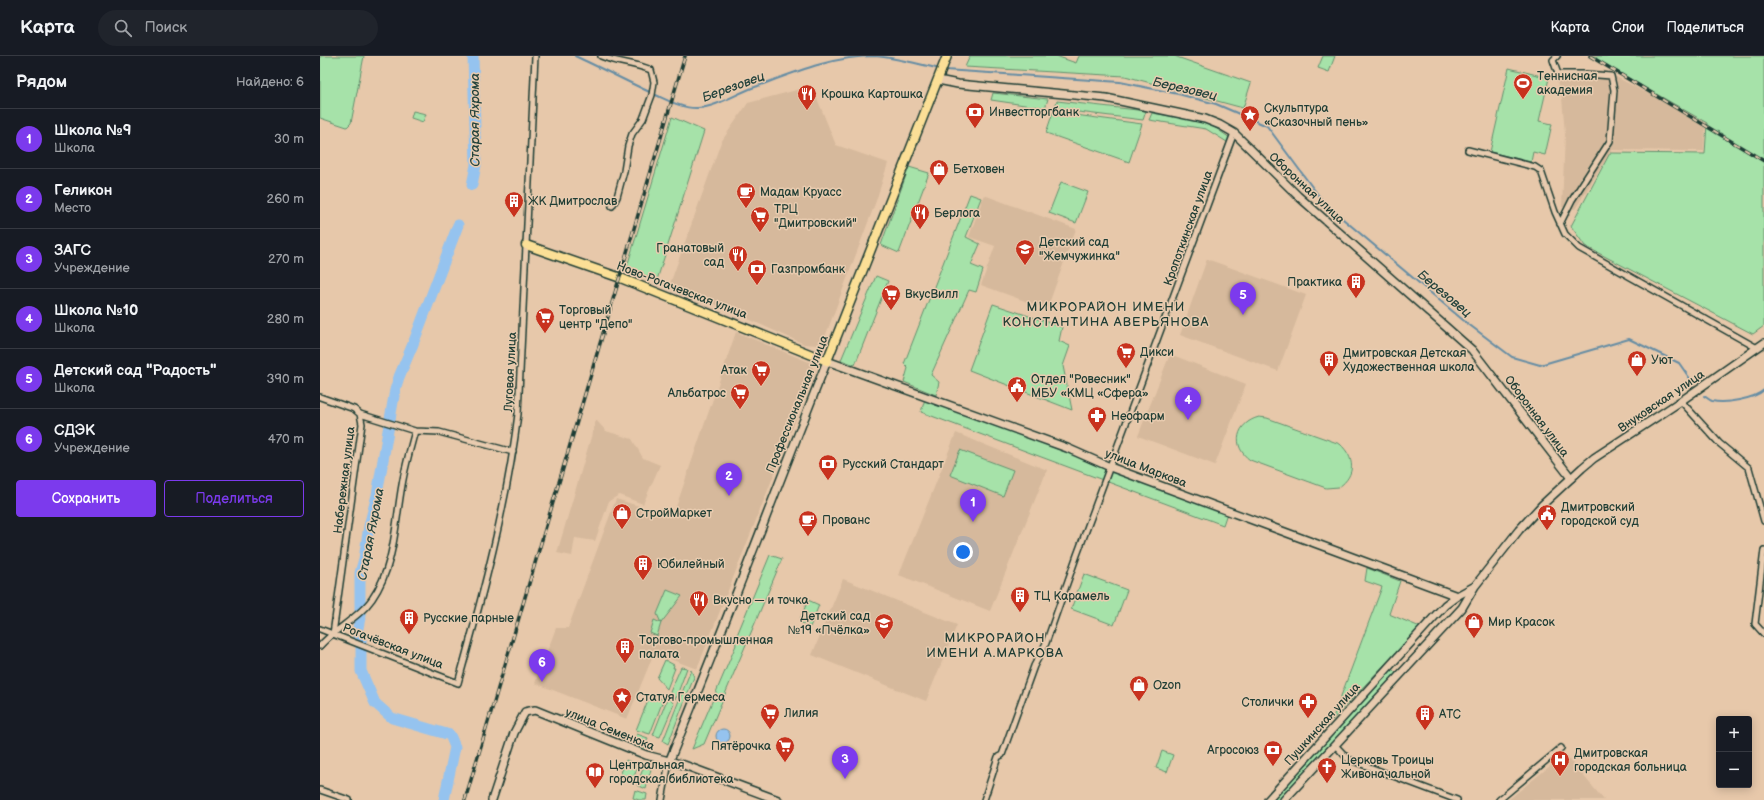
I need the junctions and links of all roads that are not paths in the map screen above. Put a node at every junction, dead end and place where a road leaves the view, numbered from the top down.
1 (535, 56) edge
2 (601, 56) edge
3 (948, 56) edge
4 (1557, 56) edge
5 (941, 73) junction
6 (1234, 133) junction
7 (1468, 150) dead end
8 (612, 206) dead end
9 (1560, 224) junction
10 (526, 245) junction
11 (1764, 343) edge
12 (1757, 348) junction
13 (827, 361) junction
14 (320, 397) edge
15 (1681, 401) junction
16 (360, 414) junction
17 (415, 431) junction
18 (513, 452) junction
19 (1110, 467) junction
20 (1571, 478) junction
21 (1764, 521) edge
22 (1764, 550) edge
23 (1475, 586) junction
24 (1457, 596) junction
25 (1466, 604) junction
26 (320, 629) edge
27 (333, 634) junction
28 (1764, 634) edge
29 (320, 646) edge
30 (1392, 664) junction
31 (1402, 673) junction
32 (458, 683) joint
33 (1335, 745) junction
34 (1561, 748) dead end
35 (669, 762) junction
36 (320, 790) edge
37 (349, 800) edge
38 (492, 800) edge
39 (662, 800) edge
40 (778, 800) edge
41 (984, 800) edge
42 (1268, 800) edge
43 (1284, 800) edge
44 (1457, 800) edge
45 (1499, 800) edge

1 - 10 street, Луговая улица
2 - 8 street
3 - 5 main road, Профессиональная улица
4 - 9 street
5 - 6 main road, Оборонная улица
5 - 13 main road, Профессиональная улица
6 - 19 street, Кропоткинская улица
6 - 20 main road, Оборонная улица
7 - 9 street
9 - 12 street
10 - 13 main road, Ново-Рогачевская улица
10 - 18 street, Луговая улица
11 - 12 main road, Внуковская улица
12 - 15 main road, Внуковская улица
13 - 19 main road, улица Маркова
13 - 35 main road, Профессиональная улица
14 - 16 street
15 - 20 main road, Внуковская улица
15 - 21 street
16 - 17 street
16 - 27 street, Набережная улица
17 - 18 street
17 - 27 street
18 - 32 street, Луговая улица
19 - 24 main road, улица Маркова
19 - 41 street, Кропоткинская улица
20 - 23 main road, Пушкинская улица
22 - 28 street
23 - 24 main road, Пушкинская улица
23 - 25 main road, Пушкинская улица
24 - 25 main road
24 - 30 main road, Пушкинская улица
25 - 31 main road, Пушкинская улица
26 - 27 street, Рогачёвская улица
27 - 29 street
27 - 32 street, Рогачёвская улица
30 - 31 main road
30 - 42 main road, Пушкинская улица
31 - 33 main road, Пушкинская улица
33 - 43 main road, Пушкинская улица
33 - 44 street
34 - 45 street
35 - 38 main road, улица Семенюка
35 - 39 street
35 - 40 main road, улица Семенюка
36 - 37 street

